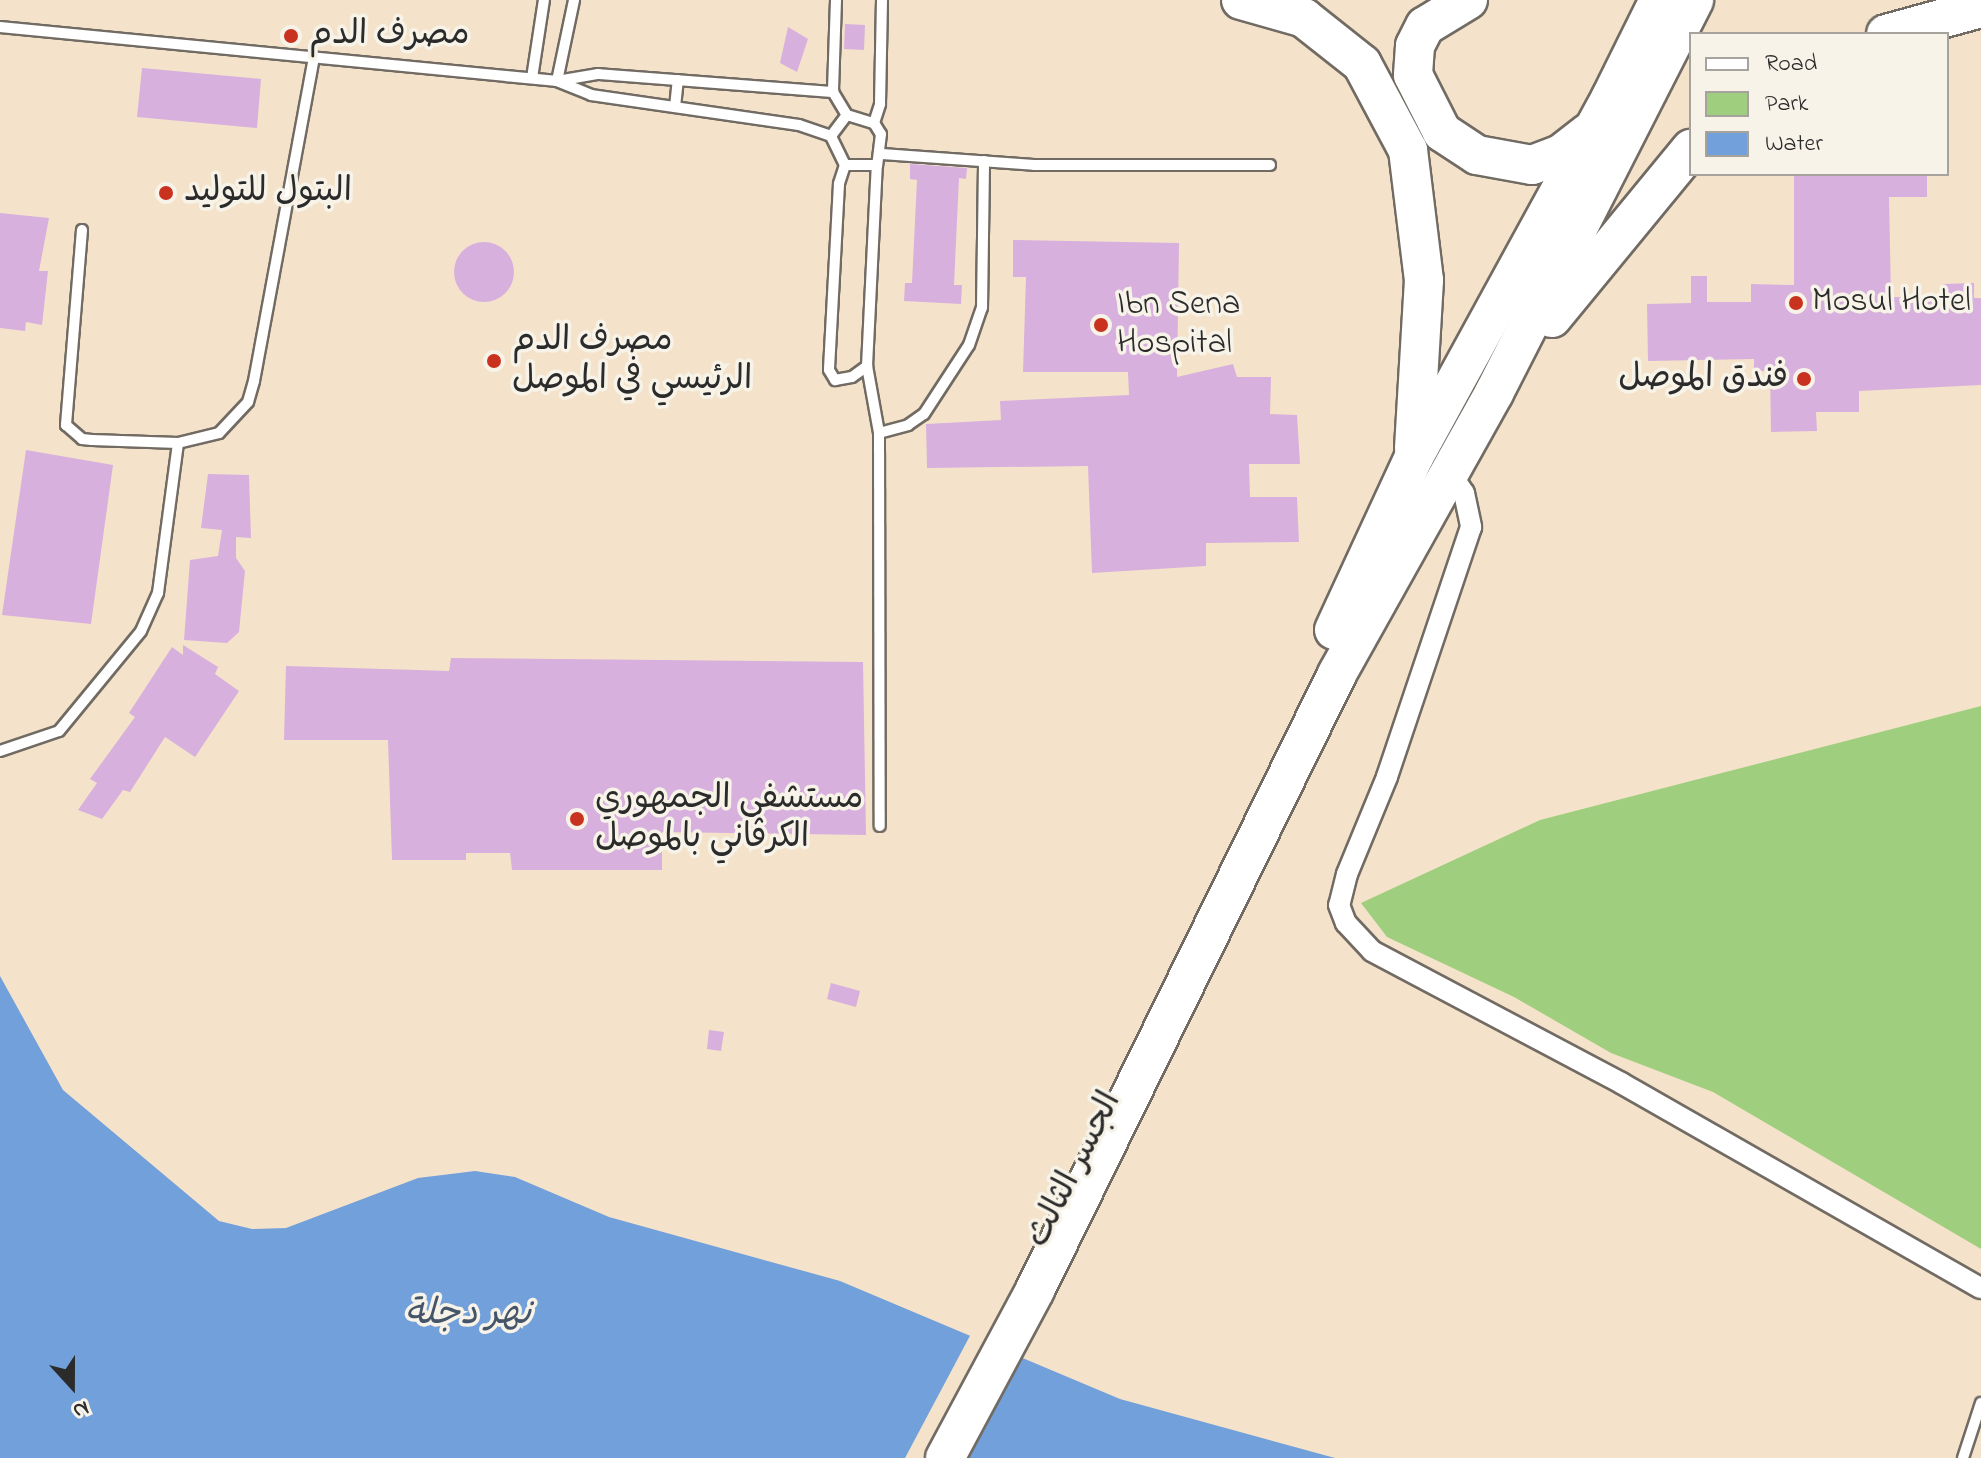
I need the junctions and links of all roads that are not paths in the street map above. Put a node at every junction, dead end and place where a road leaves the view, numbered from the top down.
1 (544, 0) edge
2 (574, 0) edge
3 (836, 0) edge
4 (882, 0) edge
5 (1241, 0) edge
6 (1468, 0) edge
7 (1659, 0) edge
8 (1694, 0) edge
9 (1981, 8) edge
10 (0, 27) edge
11 (1893, 32) edge
12 (314, 58) junction
13 (532, 78) junction
14 (678, 80) junction
15 (557, 81) junction
16 (833, 92) junction
17 (1626, 102) junction
18 (675, 107) junction
19 (847, 115) junction
20 (874, 123) junction
21 (1592, 130) junction
22 (831, 136) junction
23 (1689, 151) edge
24 (882, 154) junction
25 (984, 161) junction
26 (845, 165) junction
27 (877, 165) junction
28 (1270, 165) dead end
29 (82, 230) dead end
30 (867, 366) junction
31 (1494, 393) junction
32 (879, 433) junction
33 (178, 443) junction
34 (1431, 462) junction
35 (0, 751) edge
36 (880, 826) dead end
37 (1226, 884) junction
38 (1981, 1288) edge
39 (1981, 1403) edge
40 (928, 1458) edge
41 (945, 1458) edge
42 (1963, 1458) edge

1 - 13 lane
2 - 15 lane
3 - 16 lane
4 - 20 lane
5 - 34 highway
6 - 21 highway
7 - 17 highway
8 - 17 highway
9 - 11 highway
10 - 12 lane
12 - 13 lane
12 - 33 lane
13 - 15 lane
14 - 15 lane
14 - 16 lane
14 - 18 lane
15 - 18 lane
16 - 19 lane
17 - 21 highway
17 - 31 highway
18 - 22 lane
19 - 20 lane
19 - 22 lane
20 - 24 lane
21 - 34 highway
22 - 26 lane
23 - 31 highway
24 - 25 lane
24 - 27 lane
25 - 28 lane
25 - 32 lane
26 - 27 lane
26 - 30 lane
27 - 30 lane
29 - 33 lane
30 - 32 lane
31 - 34 highway
32 - 36 lane
33 - 35 lane
34 - 37 highway
34 - 38 street
37 - 40 highway, الجسر الثالث
37 - 41 highway, الجسر الثالث
39 - 42 lane

